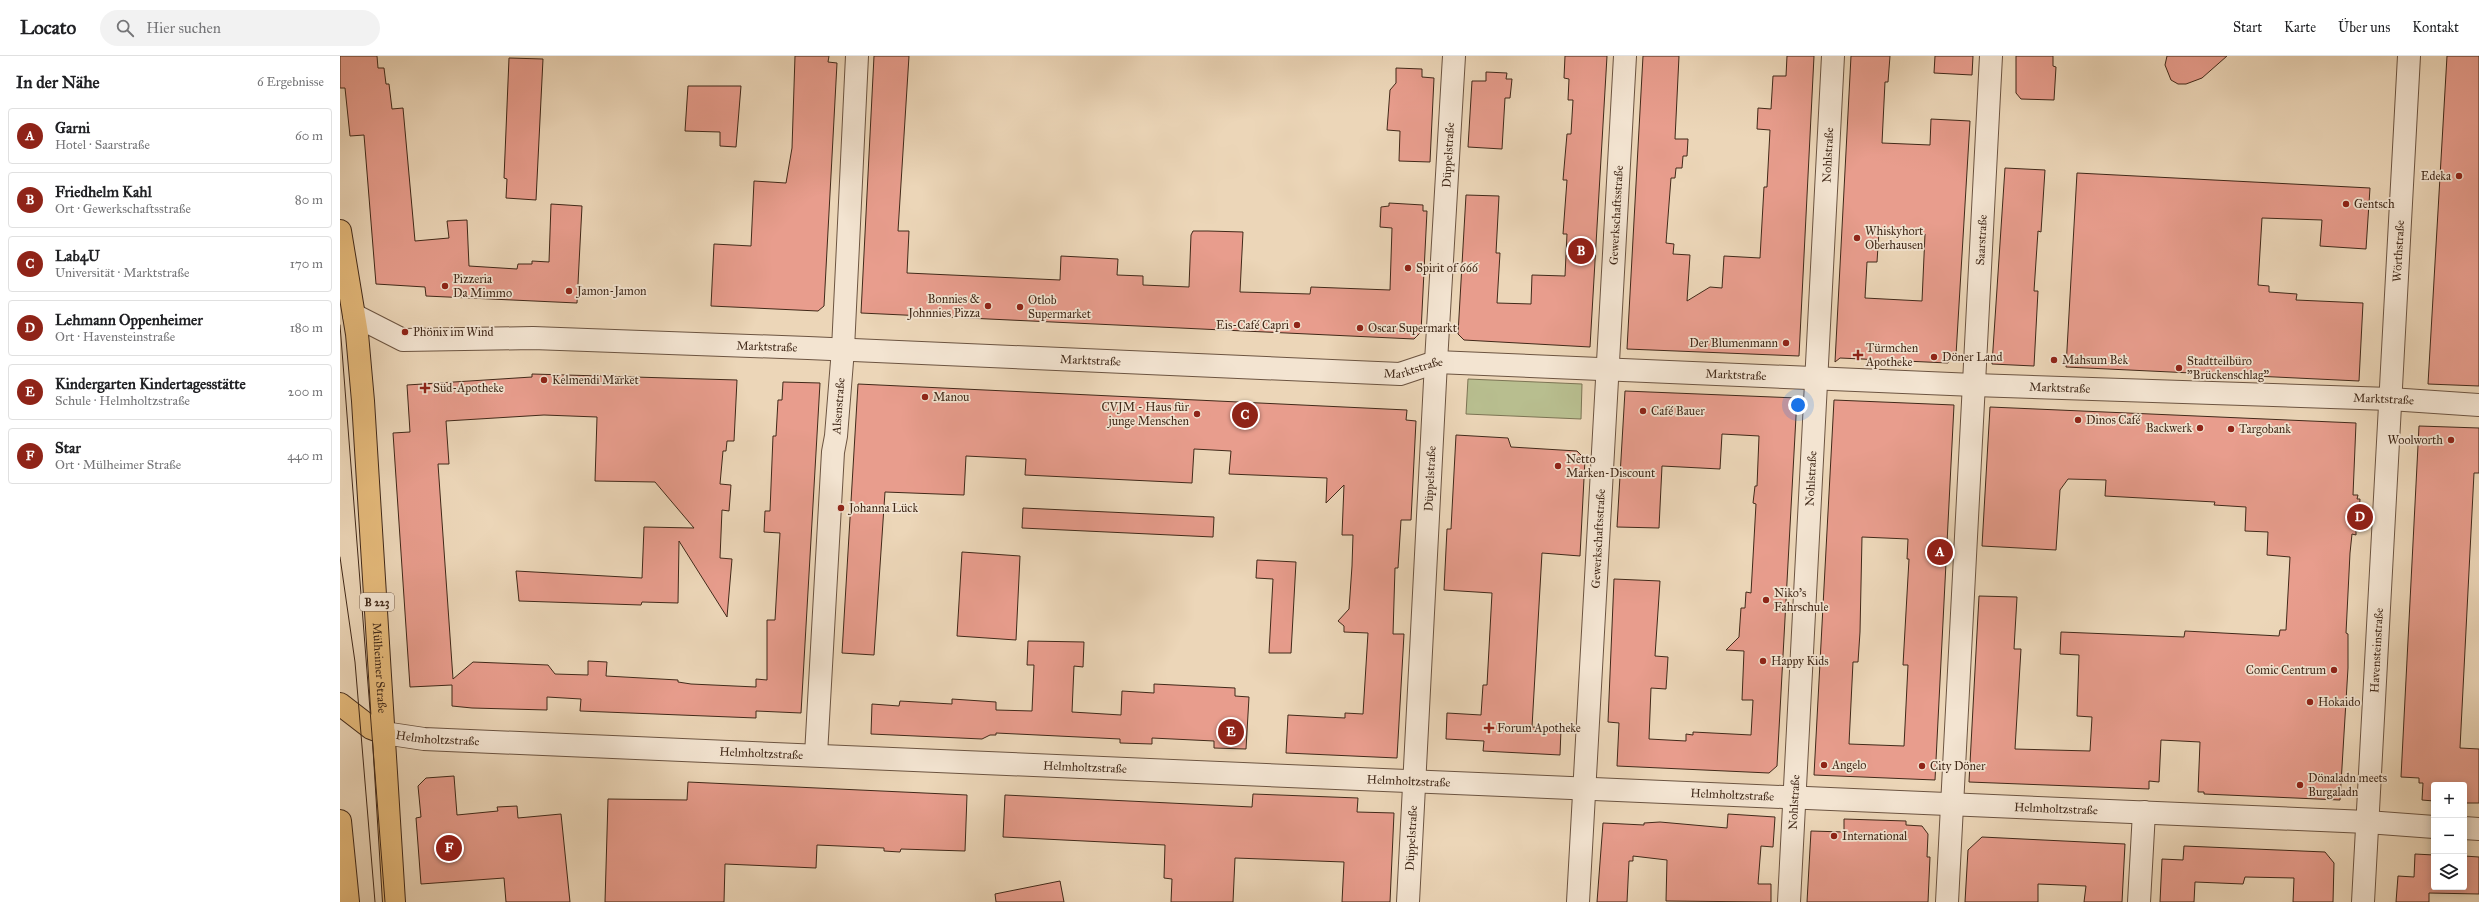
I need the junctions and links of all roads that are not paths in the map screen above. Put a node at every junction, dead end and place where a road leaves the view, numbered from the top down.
1 (857, 56) edge
2 (1454, 56) edge
3 (1625, 56) edge
4 (1832, 56) edge
5 (1991, 56) edge
6 (2409, 56) edge
7 (340, 231) edge
8 (347, 312) edge
9 (843, 349) junction
10 (1436, 362) junction
11 (1608, 368) junction
12 (1816, 376) junction
13 (1974, 385) junction
14 (2390, 399) junction
15 (2479, 405) edge
16 (340, 704) edge
17 (384, 733) junction
18 (816, 755) junction
19 (1414, 781) junction
20 (1586, 788) junction
21 (1795, 796) junction
22 (1952, 803) junction
23 (2144, 812) junction
24 (340, 821) edge
25 (2367, 822) junction
26 (2431, 827) edge
27 (2467, 828) edge
28 (2479, 829) edge
29 (343, 881) edge
30 (348, 902) edge
31 (394, 902) edge
32 (1408, 902) edge
33 (1578, 902) edge
34 (1789, 902) edge
35 (1947, 902) edge
36 (2139, 902) edge
37 (2363, 902) edge

1 - 9 street, Alsenstraße
2 - 10 street, Düppelstraße
3 - 11 street, Gewerkschaftsstraße
4 - 12 street, Nohlstraße
5 - 13 street, Saarstraße
6 - 14 street, Wörthstraße
7 - 8 main road, Mülheimer Straße / B 223
8 - 9 street, Marktstraße
8 - 17 main road, Mülheimer Straße / B 223
9 - 10 street, Marktstraße
9 - 18 street, Alsenstraße
10 - 11 street, Marktstraße
10 - 19 street, Düppelstraße
11 - 12 street, Marktstraße
11 - 20 street, Gewerkschaftsstraße
12 - 13 street, Marktstraße
12 - 21 street, Nohlstraße
13 - 14 street, Marktstraße
13 - 22 street, Saarstraße
14 - 15 street, Marktstraße
14 - 25 street, Havensteinstraße
16 - 17 main road
17 - 18 street, Helmholtzstraße
17 - 31 main road, Mülheimer Straße / B 223
18 - 19 street, Helmholtzstraße
19 - 20 street, Helmholtzstraße
19 - 32 street, Düppelstraße
20 - 21 street, Helmholtzstraße
20 - 33 street, Gewerkschaftsstraße
21 - 22 street, Helmholtzstraße
21 - 34 street, Nohlstraße
22 - 23 street, Helmholtzstraße
22 - 35 street, Saarstraße
23 - 25 street, Helmholtzstraße
23 - 36 street
24 - 29 main road
25 - 26 street, Helmholtzstraße
25 - 37 street, Havensteinstraße
27 - 28 street
29 - 30 main road

